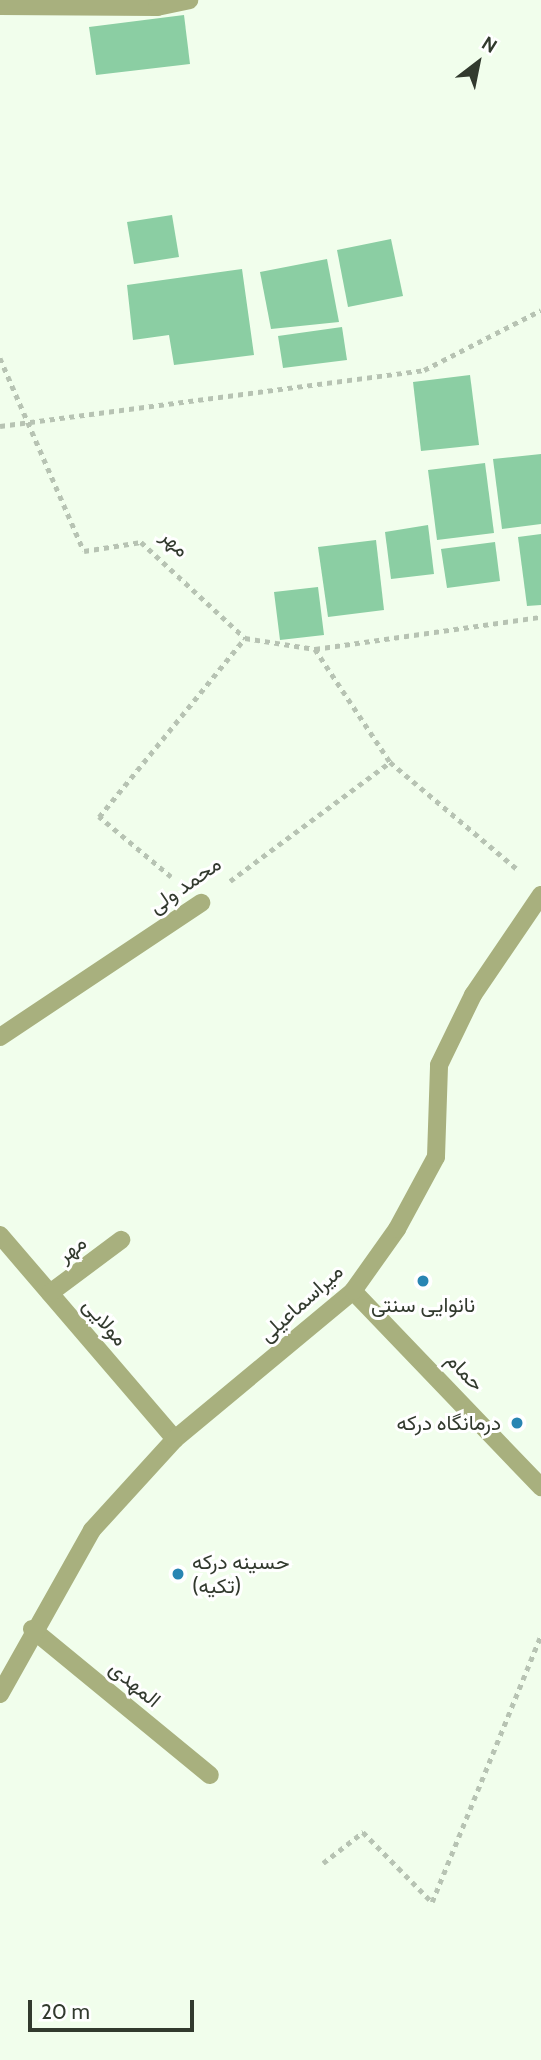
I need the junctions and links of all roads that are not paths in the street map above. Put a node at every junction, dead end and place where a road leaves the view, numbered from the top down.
1 (189, 0) edge
2 (0, 6) edge
3 (541, 895) edge
4 (201, 902) road end
5 (0, 1037) edge
6 (0, 1235) edge
7 (121, 1240) dead end
8 (353, 1291) junction
9 (50, 1293) junction
10 (175, 1439) junction
11 (541, 1487) edge
12 (32, 1629) junction
13 (0, 1694) edge
14 (209, 1775) dead end

1 - 2 street
3 - 8 street, میراسماعیلی
4 - 5 street, محمد ولی
6 - 9 street, مولایی
7 - 9 street, مهر
8 - 10 street, میراسماعیلی
8 - 11 street, حمام
9 - 10 street, مولایی
10 - 12 street, میراسماعیلی
12 - 13 street, میراسماعیلی
12 - 14 street, المهدی

